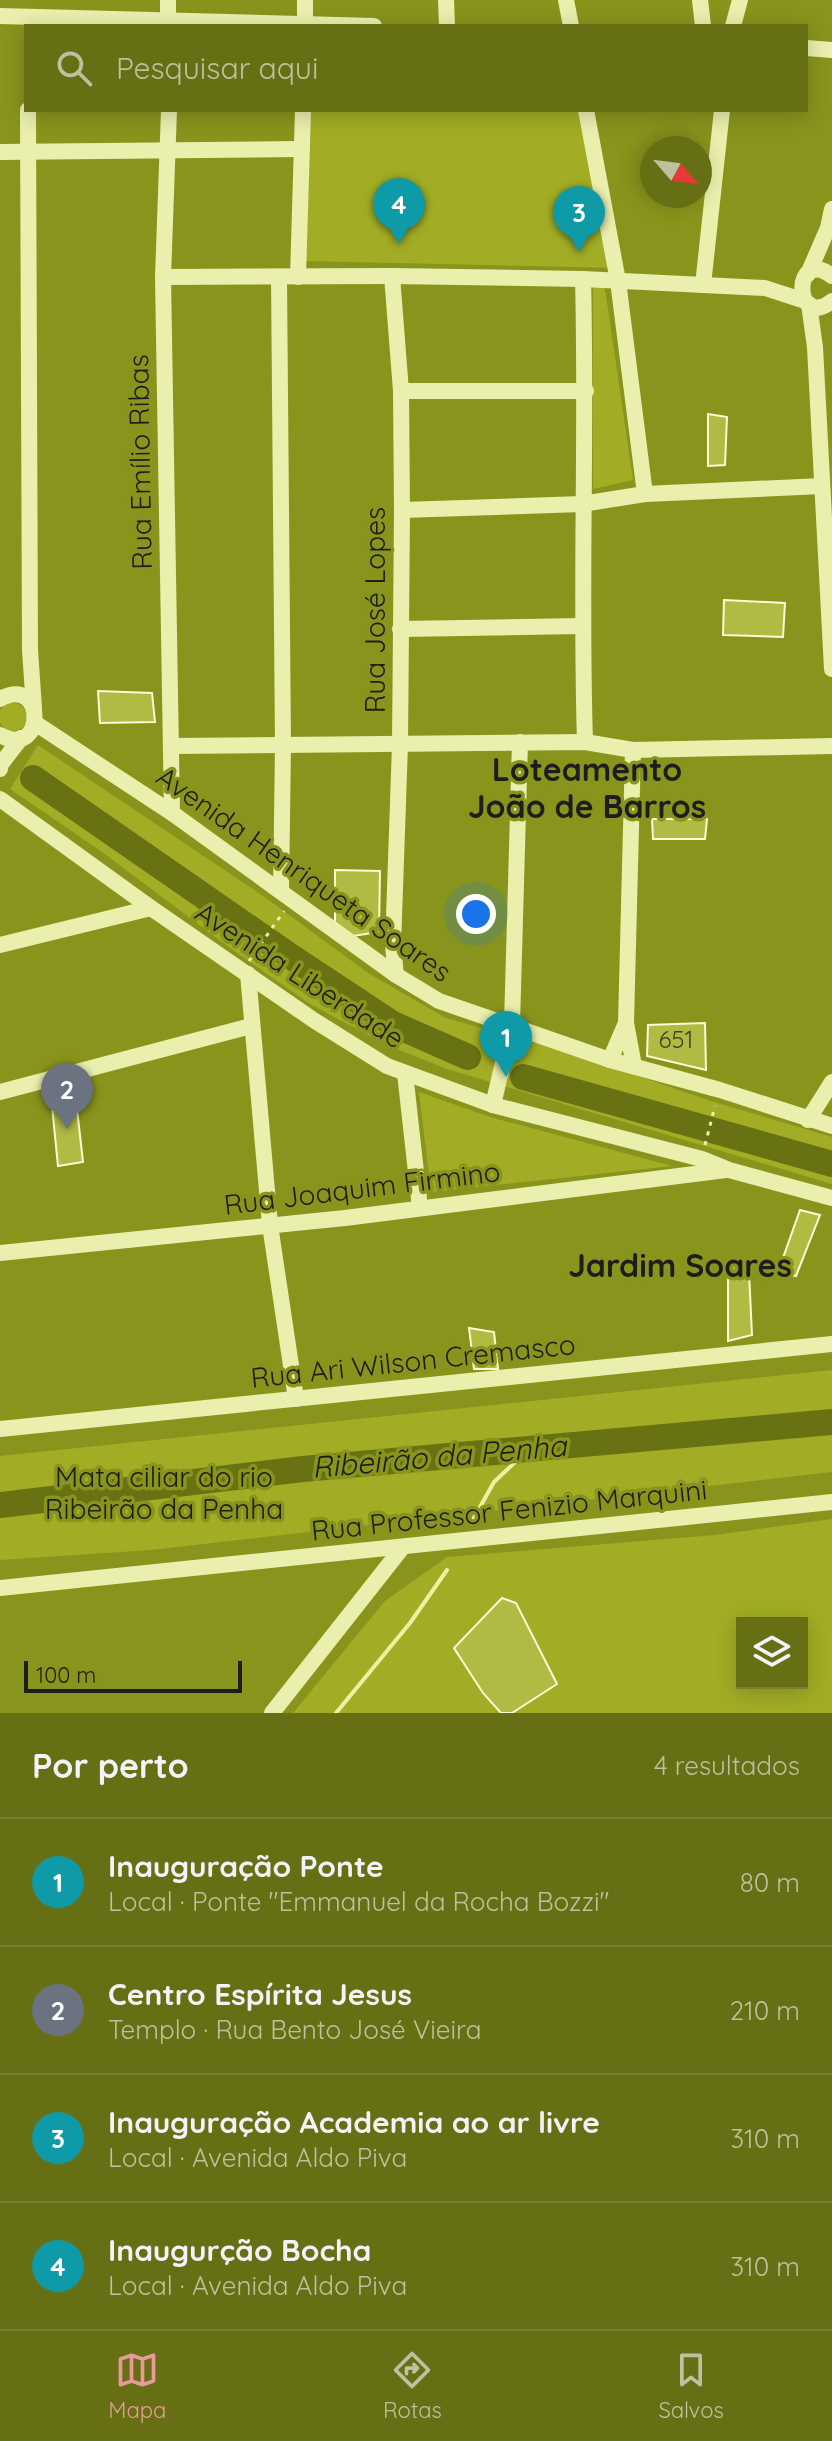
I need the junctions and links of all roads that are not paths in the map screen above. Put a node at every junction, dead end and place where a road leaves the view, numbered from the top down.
1 (168, 0) edge
2 (305, 0) edge
3 (446, 0) edge
4 (566, 0) edge
5 (700, 0) edge
6 (740, 0) edge
7 (28, 14) edge
8 (0, 16) edge
9 (168, 24) edge
10 (305, 24) edge
11 (447, 24) edge
12 (571, 24) edge
13 (703, 24) edge
14 (734, 24) edge
15 (808, 48) edge
16 (832, 50) edge
17 (28, 112) edge
18 (169, 112) edge
19 (303, 112) edge
20 (586, 112) edge
21 (722, 112) edge
22 (169, 149) junction
23 (302, 149) junction
24 (0, 152) edge
25 (29, 152) junction
26 (832, 209) edge
27 (828, 228) junction
28 (830, 274) edge
29 (392, 276) junction
30 (806, 276) junction
31 (163, 277) junction
32 (279, 277) junction
33 (298, 277) junction
34 (583, 279) junction
35 (618, 281) junction
36 (703, 285) junction
37 (765, 288) junction
38 (822, 302) edge
39 (401, 391) junction
40 (586, 391) junction
41 (822, 486) junction
42 (645, 494) junction
43 (582, 504) junction
44 (402, 510) junction
45 (827, 516) edge
46 (581, 626) junction
47 (400, 629) junction
48 (30, 650) junction
49 (832, 669) edge
50 (6, 695) edge
51 (34, 715) junction
52 (0, 735) edge
53 (21, 738) junction
54 (520, 742) junction
55 (585, 742) junction
56 (283, 745) junction
57 (400, 745) junction
58 (171, 746) junction
59 (832, 746) edge
60 (633, 750) junction
61 (0, 769) edge
62 (0, 799) edge
63 (172, 813) junction
64 (287, 894) junction
65 (151, 908) junction
66 (0, 945) edge
67 (393, 946) junction
68 (375, 959) junction
69 (245, 972) junction
70 (396, 975) junction
71 (626, 1023) junction
72 (512, 1024) junction
73 (251, 1026) junction
74 (610, 1060) junction
75 (634, 1066) junction
76 (405, 1073) junction
77 (832, 1082) edge
78 (0, 1092) edge
79 (493, 1105) junction
80 (808, 1120) junction
81 (832, 1126) edge
82 (729, 1170) junction
83 (832, 1198) edge
84 (420, 1208) junction
85 (270, 1225) junction
86 (0, 1253) edge
87 (832, 1344) edge
88 (296, 1399) junction
89 (0, 1429) edge
90 (832, 1502) edge
91 (402, 1548) junction
92 (0, 1588) edge
93 (272, 1713) edge

1 - 9 street
2 - 10 street
3 - 11 street
4 - 12 street
5 - 13 street
6 - 14 street
7 - 8 street
7 - 9 street
9 - 10 street
15 - 16 street
17 - 25 street
18 - 22 street, Rua Emílio Ribas
19 - 23 street
20 - 35 street
21 - 36 street
22 - 23 street
22 - 25 street
22 - 31 street, Rua Emílio Ribas
23 - 33 street
24 - 25 street
25 - 48 street
26 - 27 street
27 - 28 street
27 - 30 street
28 - 30 street
29 - 33 street
29 - 34 street
29 - 39 street, Rua José Lopes
30 - 37 street
30 - 38 street
31 - 32 street
31 - 58 street, Rua Emílio Ribas
32 - 33 street
32 - 56 street
34 - 35 street
34 - 40 street
35 - 36 street
35 - 42 street
36 - 37 street
37 - 38 street
38 - 41 street
39 - 40 street
39 - 44 street, Rua José Lopes
40 - 43 street
41 - 42 street
41 - 45 street
42 - 43 street
43 - 44 street
43 - 46 street
44 - 47 street, Rua José Lopes
45 - 49 street
46 - 47 street
46 - 55 street
47 - 57 street, Rua José Lopes
48 - 50 street
48 - 51 street
50 - 51 street, Avenida Henriqueta Soares
51 - 53 street
51 - 63 street, Avenida Henriqueta Soares
52 - 53 street
53 - 61 street
54 - 55 street
54 - 57 street
54 - 72 street
55 - 60 street
56 - 57 street
56 - 58 street
56 - 64 street
57 - 67 street, Rua José Lopes
58 - 63 street, Rua Emílio Ribas
59 - 60 street
60 - 71 street
62 - 65 street, Avenida Liberdade
63 - 64 street, Avenida Henriqueta Soares
64 - 68 street, Avenida Henriqueta Soares
65 - 66 street
65 - 69 street, Avenida Liberdade
67 - 68 street
67 - 70 street, Rua José Lopes
68 - 70 street, Avenida Henriqueta Soares
69 - 73 street
69 - 76 street, Avenida Liberdade
70 - 72 street, Avenida Henriqueta Soares
71 - 74 street
71 - 75 street
72 - 74 street, Avenida Henriqueta Soares
72 - 79 street
73 - 78 street
73 - 85 street
74 - 75 street, Avenida Henriqueta Soares
75 - 80 street, Avenida Henriqueta Soares
76 - 79 street, Avenida Liberdade
76 - 84 street
77 - 80 street
79 - 82 street, Avenida Liberdade
80 - 81 street, Avenida Henriqueta Soares
82 - 83 street, Avenida Liberdade
82 - 84 street, Rua Joaquim Firmino
84 - 85 street, Rua Joaquim Firmino
85 - 86 street, Rua Joaquim Firmino
85 - 88 street
87 - 88 street, Rua Ari Wilson Cremasco
88 - 89 street, Rua Ari Wilson Cremasco
90 - 91 street, Rua Professor Fenizio Marquini
91 - 92 street, Rua Professor Fenizio Marquini
91 - 93 street

